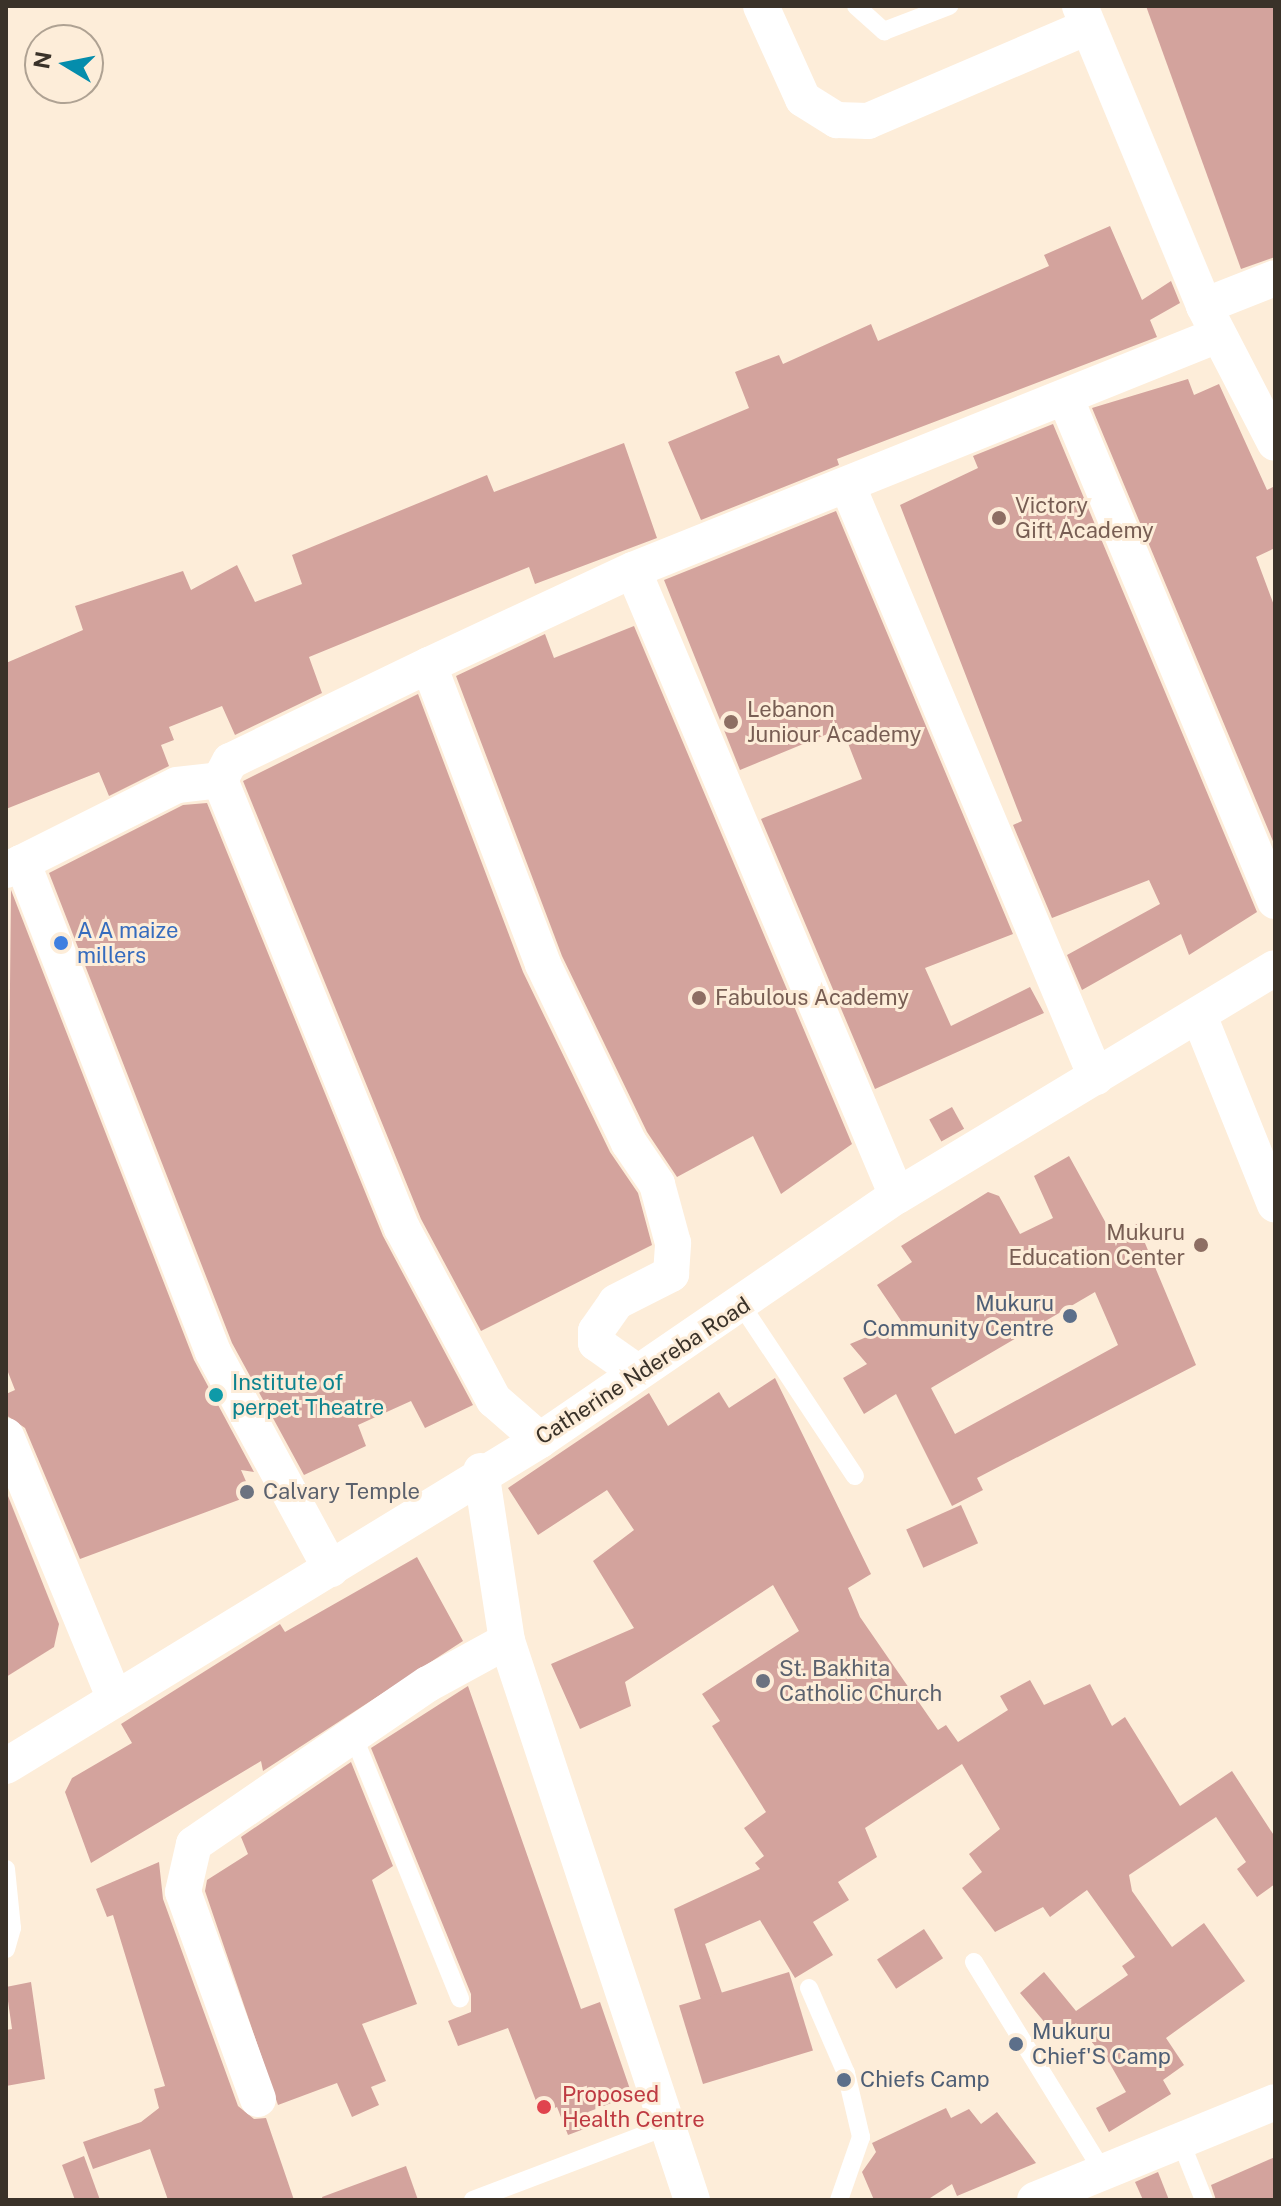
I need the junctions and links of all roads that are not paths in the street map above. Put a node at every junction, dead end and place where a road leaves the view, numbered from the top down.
1 (761, 6) edge
2 (856, 6) edge
3 (949, 6) edge
4 (1084, 16) edge
5 (1275, 278) edge
6 (1211, 321) junction
7 (1065, 397) junction
8 (1275, 443) edge
9 (849, 489) junction
10 (633, 570) junction
11 (429, 665) junction
12 (220, 780) junction
13 (14, 866) edge
14 (1275, 901) edge
15 (1275, 968) edge
16 (1200, 1018) junction
17 (1096, 1077) junction
18 (897, 1196) junction
19 (1275, 1205) edge
20 (742, 1306) junction
21 (637, 1372) junction
22 (6, 1436) edge
23 (540, 1440) junction
24 (481, 1471) junction
25 (855, 1476) dead end
26 (331, 1569) junction
27 (507, 1641) junction
28 (115, 1699) junction
29 (355, 1740) junction
30 (6, 1766) edge
31 (6, 1869) edge
32 (6, 1949) edge
33 (974, 1962) dead end
34 (809, 1988) dead end
35 (460, 1999) dead end
36 (258, 2099) dead end
37 (1275, 2102) edge
38 (668, 2126) junction
39 (1180, 2140) junction
40 (1103, 2172) junction
41 (512, 2181) junction
42 (473, 2200) edge
43 (517, 2200) edge
44 (692, 2200) edge
45 (839, 2200) edge
46 (1035, 2200) edge
47 (1204, 2200) edge

1 - 4 street
2 - 3 lane
4 - 6 street
5 - 6 street
6 - 7 street
6 - 8 street
7 - 9 street
7 - 14 street
9 - 10 street
9 - 17 street
10 - 11 street
10 - 18 street
11 - 12 street
11 - 21 street
12 - 13 street
12 - 23 street
13 - 26 street
15 - 16 street, Catherine Ndereba Road
16 - 17 street, Catherine Ndereba Road
16 - 19 street
17 - 18 street, Catherine Ndereba Road
18 - 20 street, Catherine Ndereba Road
20 - 21 street, Catherine Ndereba Road
20 - 25 lane
21 - 23 street, Catherine Ndereba Road
22 - 28 street
23 - 24 street, Catherine Ndereba Road
24 - 26 street, Catherine Ndereba Road
24 - 27 street
26 - 28 street, Catherine Ndereba Road
27 - 29 street
27 - 38 street
28 - 30 street, Catherine Ndereba Road
29 - 35 lane
29 - 36 street
31 - 32 lane
33 - 40 lane
34 - 45 lane
37 - 39 street
38 - 41 lane
38 - 44 street
39 - 40 street
39 - 47 lane
40 - 46 street
41 - 42 lane
41 - 43 lane

